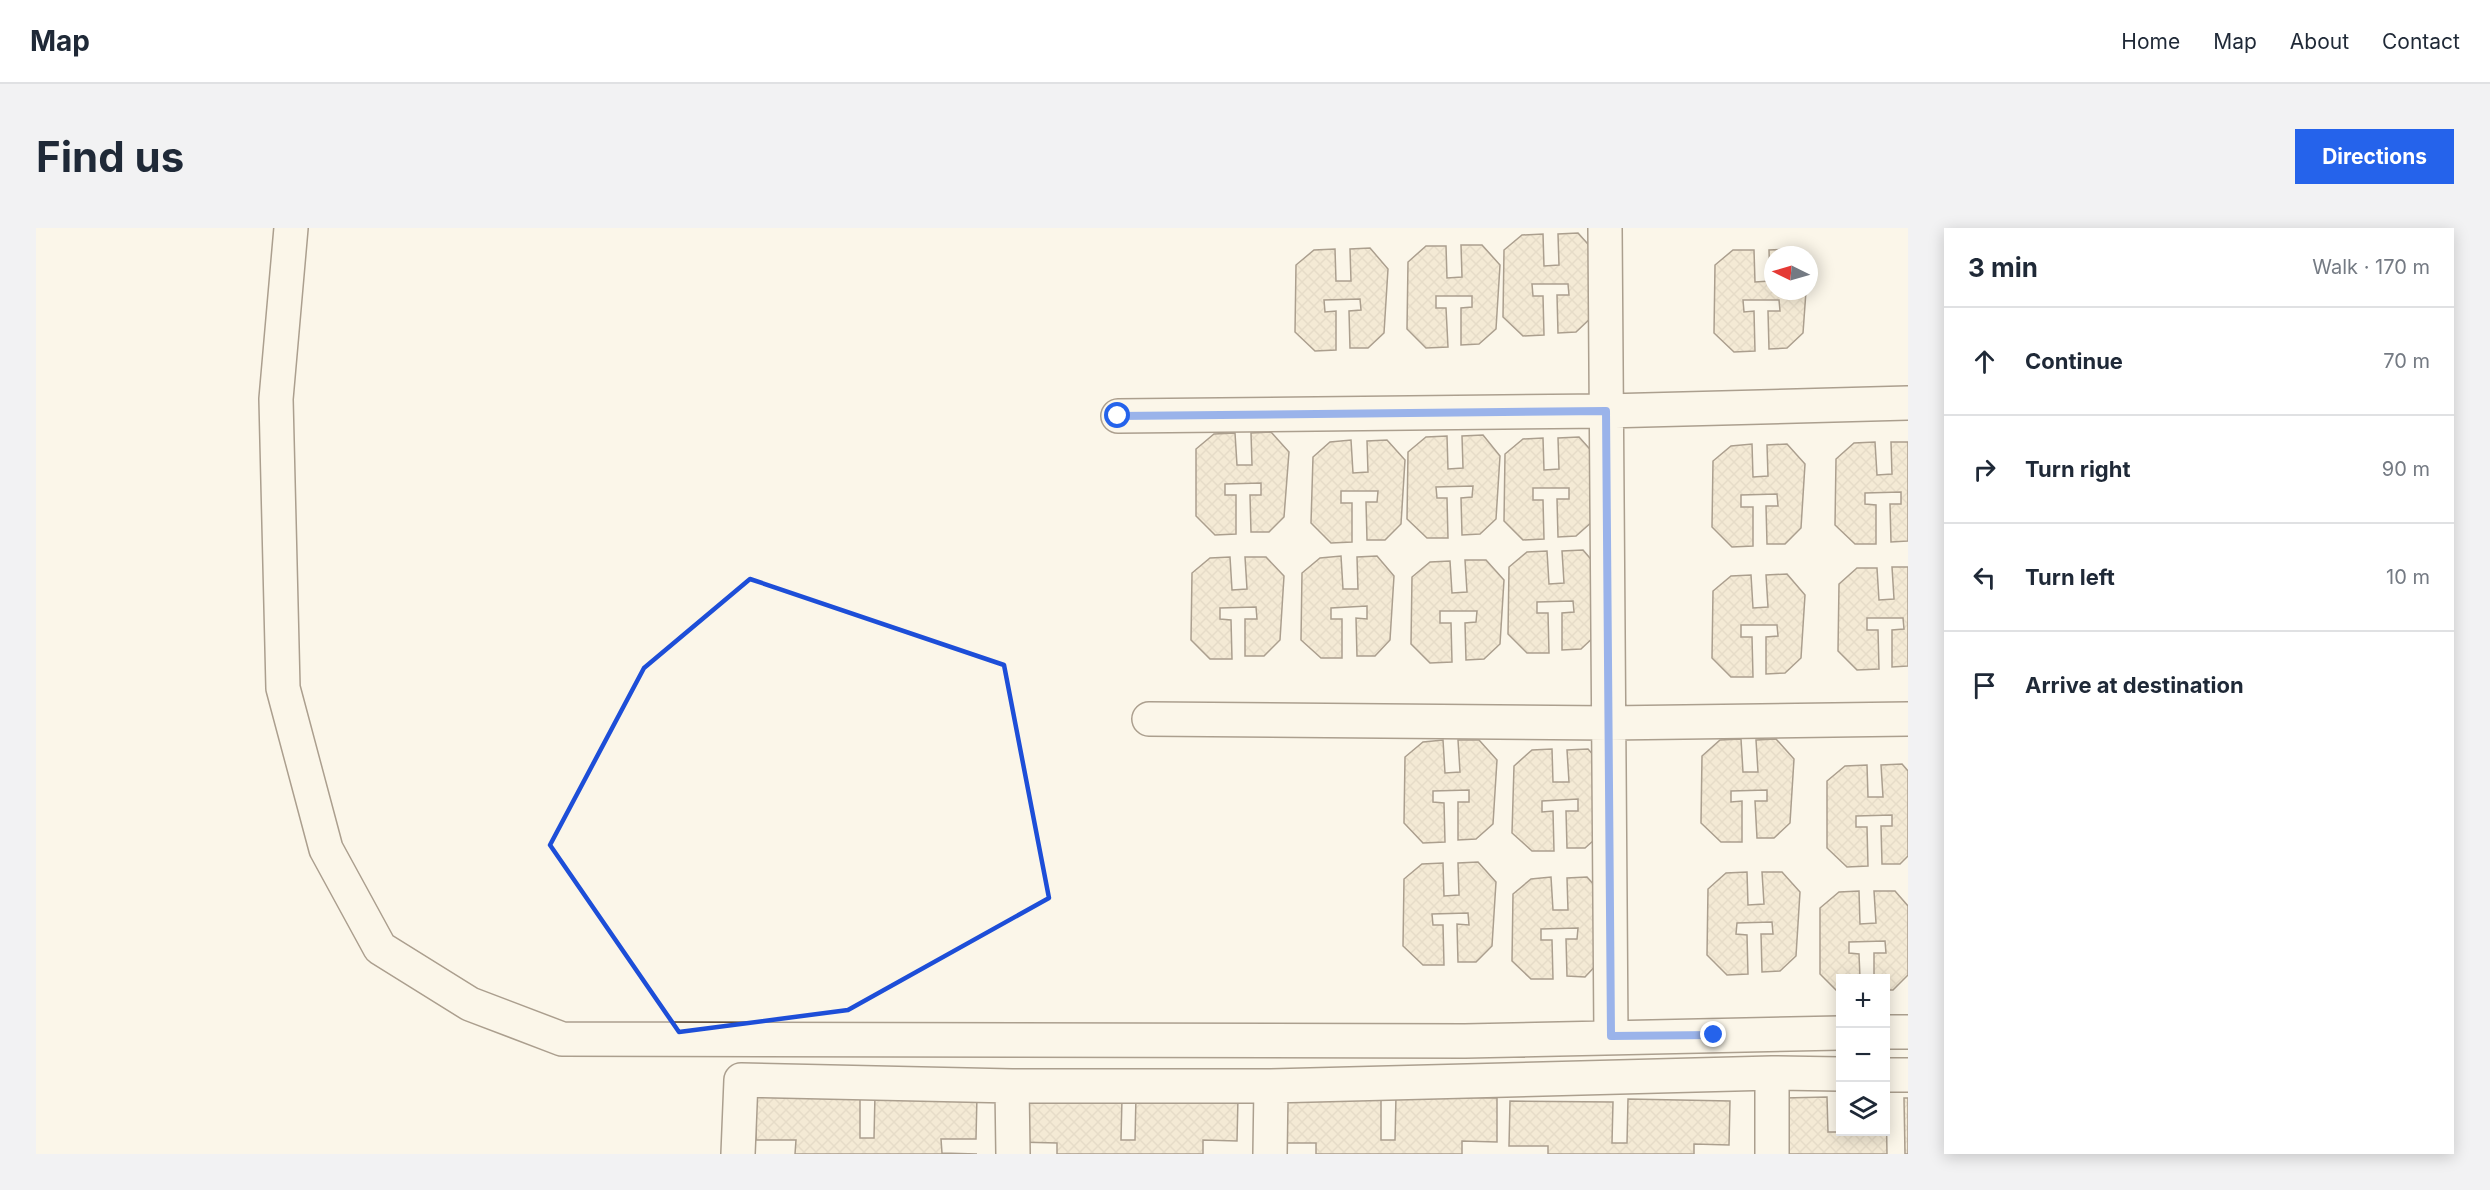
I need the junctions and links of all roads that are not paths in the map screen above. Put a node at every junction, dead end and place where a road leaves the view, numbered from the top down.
1 (291, 228) edge
2 (1605, 228) edge
3 (1908, 403) edge
4 (1606, 411) junction
5 (1118, 416) dead end
6 (1149, 718) dead end
7 (1908, 719) edge
8 (1608, 723) junction
9 (1890, 1032) edge
10 (1908, 1032) edge
11 (1836, 1033) edge
12 (1611, 1036) junction
13 (1773, 1072) junction
14 (1836, 1074) edge
15 (1890, 1074) edge
16 (1908, 1075) edge
17 (1012, 1086) junction
18 (1271, 1086) junction
19 (738, 1154) edge
20 (1013, 1154) edge
21 (1270, 1154) edge
22 (1772, 1154) edge

1 - 12 street
2 - 4 street
3 - 4 street
4 - 5 street
4 - 8 street
6 - 8 street
7 - 8 street
8 - 12 street
9 - 10 street
11 - 12 street
13 - 14 street
13 - 18 street
13 - 22 street
15 - 16 street
17 - 18 street
17 - 19 street
17 - 20 street
18 - 21 street

